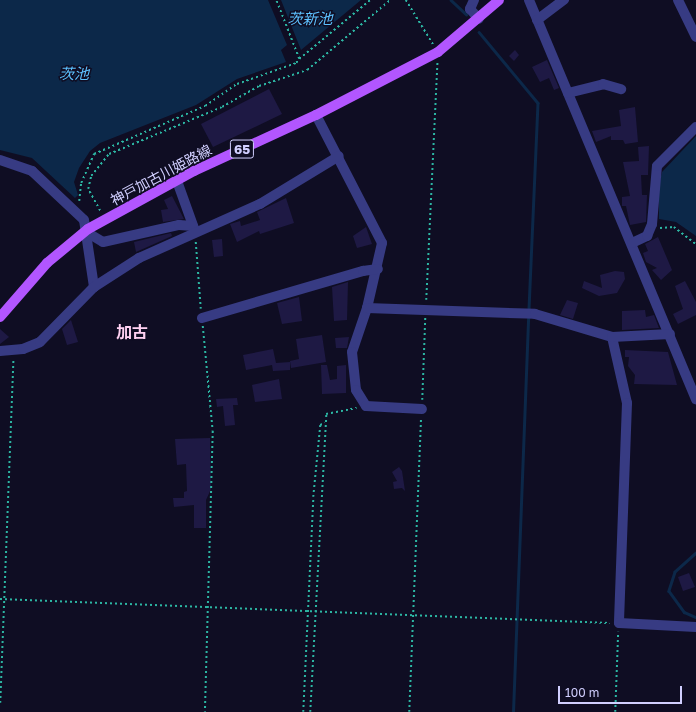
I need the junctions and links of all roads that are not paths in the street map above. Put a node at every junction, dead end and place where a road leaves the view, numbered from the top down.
1 (474, 0) edge
2 (499, 0) edge
3 (529, 0) edge
4 (564, 0) edge
5 (678, 0) edge
6 (479, 19) junction
7 (538, 20) junction
8 (696, 37) edge
9 (621, 89) dead end
10 (568, 93) junction
11 (316, 115) junction
12 (696, 127) edge
13 (339, 156) junction
14 (0, 160) edge
15 (177, 181) junction
16 (194, 229) junction
17 (88, 231) junction
18 (632, 243) junction
19 (378, 269) junction
20 (94, 288) junction
21 (367, 308) junction
22 (0, 317) edge
23 (202, 318) road end
24 (670, 334) junction
25 (612, 337) junction
26 (0, 351) edge
27 (696, 398) edge
28 (422, 409) road end
29 (696, 627) edge

1 - 6 street
2 - 6 main road, 神戸加古川姫路線 / 65
3 - 7 street
4 - 7 street
5 - 8 street
6 - 11 main road, 神戸加古川姫路線 / 65
7 - 10 street
9 - 10 street
10 - 18 street
11 - 13 street
11 - 15 main road, 神戸加古川姫路線 / 65
12 - 18 street
13 - 16 street
13 - 19 street
14 - 17 street
15 - 16 street
15 - 17 main road, 神戸加古川姫路線 / 65
16 - 17 street
16 - 20 street
17 - 20 street
17 - 22 main road, 神戸加古川姫路線 / 65
18 - 24 street
19 - 21 street
19 - 23 street
20 - 26 street
21 - 25 street
21 - 28 street
24 - 25 street
24 - 27 street
25 - 29 street

